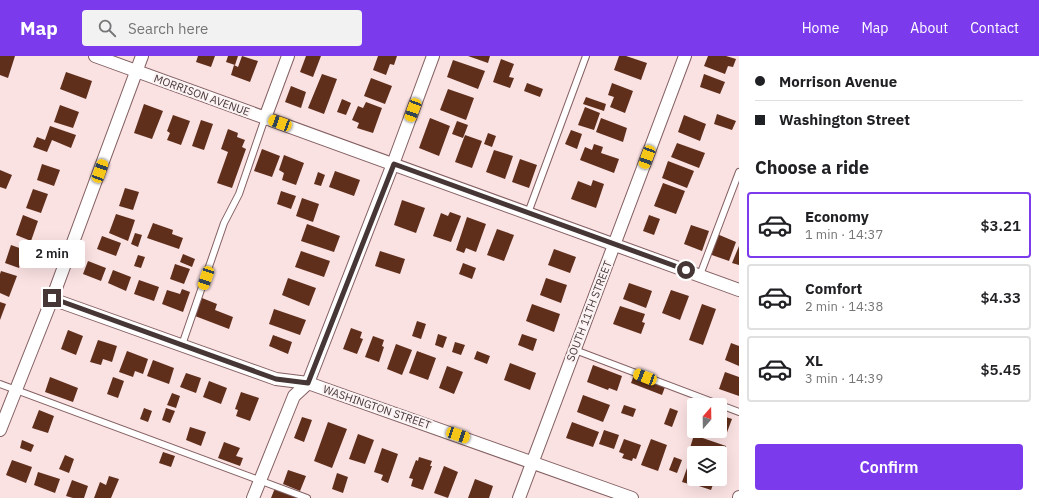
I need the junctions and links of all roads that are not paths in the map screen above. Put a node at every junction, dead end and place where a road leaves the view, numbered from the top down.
1 (95, 56) edge
2 (142, 56) edge
3 (288, 56) edge
4 (433, 56) edge
5 (586, 56) edge
6 (685, 56) edge
7 (137, 71) junction
8 (265, 118) junction
9 (394, 164) junction
10 (739, 172) edge
11 (528, 213) junction
12 (614, 244) junction
13 (700, 275) junction
14 (739, 290) edge
15 (52, 298) junction
16 (182, 345) junction
17 (575, 350) junction
18 (308, 383) junction
19 (0, 384) edge
20 (16, 390) junction
21 (739, 412) edge
22 (0, 430) edge
23 (533, 462) junction
24 (260, 480) junction
25 (253, 498) edge
26 (307, 498) edge
27 (519, 498) edge
28 (632, 498) edge

1 - 7 street, MORRISON AVENUE
2 - 7 street
3 - 8 street
4 - 9 street
5 - 11 lane
6 - 12 street, SOUTH 11TH STREET
7 - 8 street, MORRISON AVENUE
7 - 15 street
8 - 9 street, MORRISON AVENUE
8 - 16 lane
9 - 11 street, MORRISON AVENUE
9 - 18 street
10 - 13 lane
11 - 12 street, MORRISON AVENUE
12 - 13 street, MORRISON AVENUE
12 - 17 street, SOUTH 11TH STREET
13 - 14 street, MORRISON AVENUE
15 - 16 street, WASHINGTON STREET
15 - 20 street
16 - 18 street, WASHINGTON STREET
17 - 21 lane
17 - 23 street, SOUTH 11TH STREET
18 - 23 street, WASHINGTON STREET
18 - 24 street
19 - 20 lane
20 - 22 street
20 - 24 lane
23 - 27 street, SOUTH 11TH STREET
23 - 28 street, WASHINGTON STREET
24 - 25 street
24 - 26 lane

